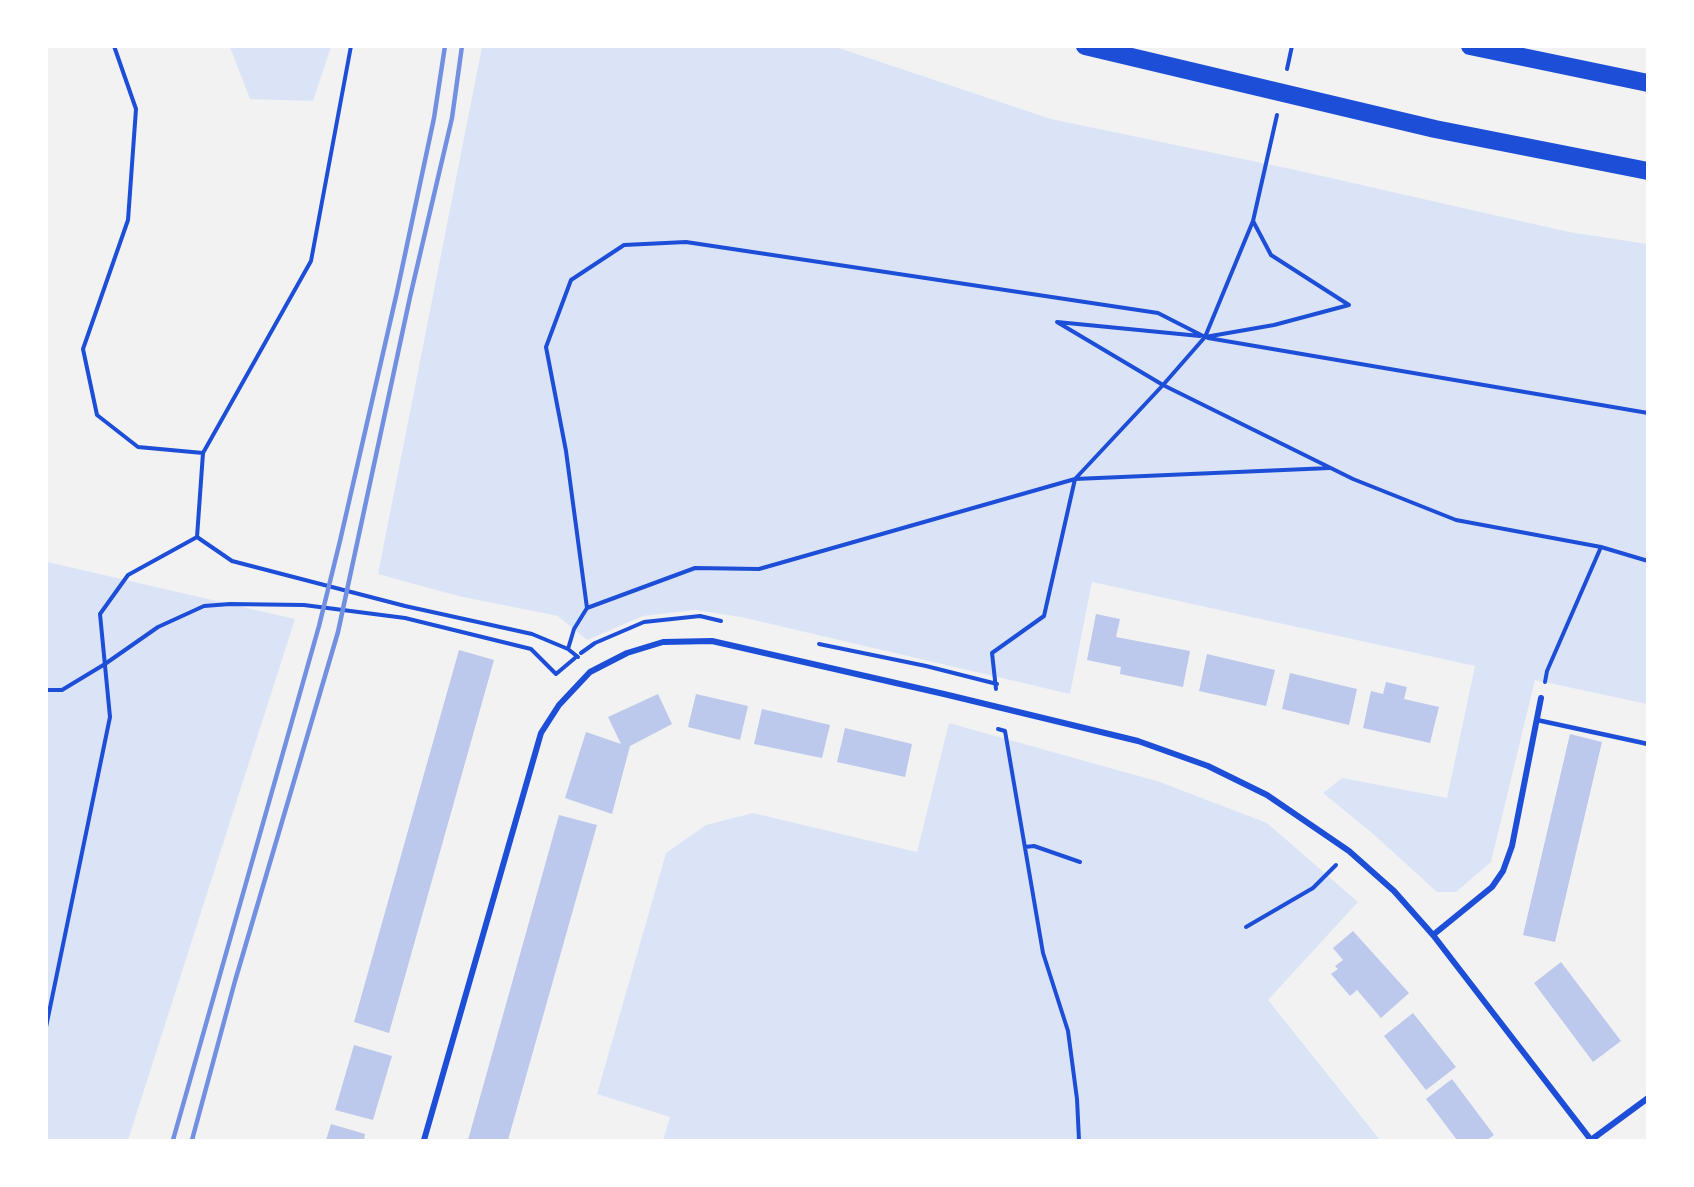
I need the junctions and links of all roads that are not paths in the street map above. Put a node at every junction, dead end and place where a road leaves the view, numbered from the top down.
1 (1085, 46) edge
2 (1470, 46) edge
3 (1647, 83) edge
4 (1647, 171) edge
5 (1541, 698) road end
6 (1537, 720) junction
7 (1647, 744) edge
8 (1433, 935) junction
9 (1647, 1098) edge
10 (424, 1140) edge
11 (1591, 1140) edge

1 - 4 highway
2 - 3 highway
5 - 6 street
6 - 7 lane
6 - 8 street
8 - 10 street
8 - 11 street
9 - 11 street

